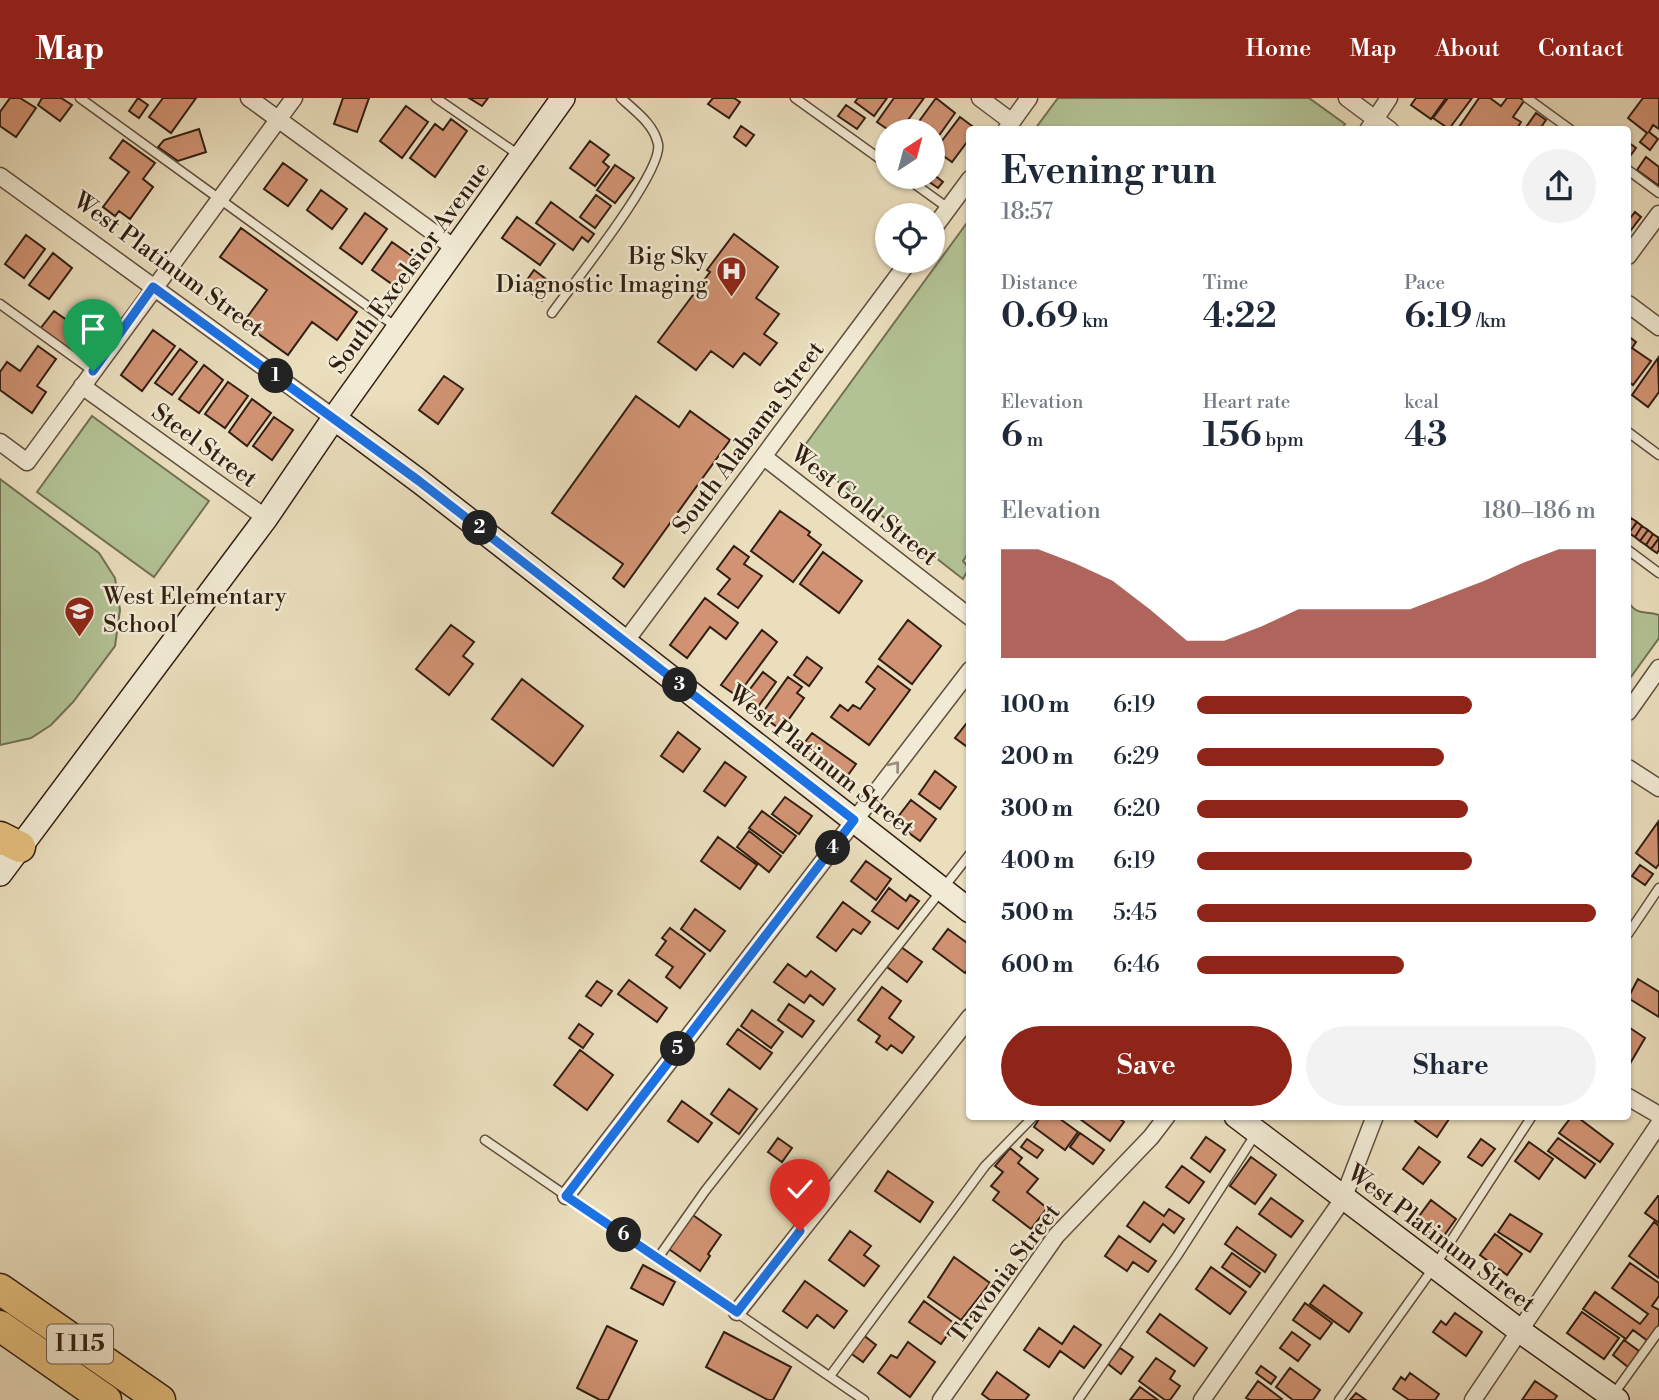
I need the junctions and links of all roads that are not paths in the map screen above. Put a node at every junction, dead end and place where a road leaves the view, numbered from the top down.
1 (80, 98) edge
2 (249, 98) edge
3 (294, 98) edge
4 (436, 98) edge
5 (563, 98) edge
6 (621, 98) edge
7 (795, 98) edge
8 (980, 98) edge
9 (1029, 98) edge
10 (1347, 98) edge
11 (1390, 98) edge
12 (1527, 98) edge
13 (278, 119) junction
14 (1371, 124) edge
15 (1009, 126) edge
16 (1566, 126) edge
17 (875, 155) edge
18 (521, 157) junction
19 (1631, 172) edge
20 (0, 176) edge
21 (966, 184) edge
22 (922, 189) edge
23 (1659, 193) edge
24 (219, 199) junction
25 (948, 208) junction
26 (945, 212) edge
27 (1659, 214) edge
28 (456, 250) junction
29 (1631, 252) edge
30 (900, 273) edge
31 (153, 287) junction
32 (0, 304) edge
33 (1631, 306) edge
34 (552, 313) dead end
35 (1659, 327) edge
36 (398, 329) junction
37 (93, 371) junction
38 (82, 386) junction
39 (334, 418) junction
40 (1631, 434) edge
41 (0, 442) edge
42 (1659, 455) edge
43 (764, 457) junction
44 (266, 518) junction
45 (1631, 552) edge
46 (1659, 573) edge
47 (966, 614) edge
48 (625, 642) junction
49 (1659, 668) edge
50 (966, 675) edge
51 (1631, 708) edge
52 (1631, 772) edge
53 (1659, 788) edge
54 (854, 820) junction
55 (10, 842) edge
56 (966, 859) edge
57 (0, 874) edge
58 (1659, 888) edge
59 (943, 890) junction
60 (966, 908) edge
61 (1631, 930) edge
62 (966, 1022) edge
63 (1631, 1099) edge
64 (1659, 1115) edge
65 (1030, 1120) edge
66 (1164, 1120) edge
67 (1241, 1120) edge
68 (1373, 1120) edge
69 (1529, 1120) edge
70 (1659, 1124) edge
71 (1257, 1132) junction
72 (485, 1140) dead end
73 (566, 1196) junction
74 (1343, 1199) junction
75 (658, 1258) junction
76 (1434, 1267) junction
77 (0, 1289) edge
78 (737, 1312) junction
79 (0, 1326) edge
80 (1520, 1331) junction
81 (1659, 1331) edge
82 (830, 1376) junction
83 (1612, 1399) edge
84 (106, 1400) edge
85 (160, 1400) edge
86 (864, 1400) edge
87 (941, 1400) edge
88 (1078, 1400) edge
89 (1202, 1400) edge
90 (1339, 1400) edge
91 (1473, 1400) edge

1 - 24 lane
2 - 13 street
3 - 13 street
4 - 18 lane
5 - 18 street, South Excelsior Avenue
6 - 34 lane
7 - 17 lane
8 - 15 street
9 - 15 street
10 - 14 street
11 - 14 street
12 - 16 lane
13 - 24 street
13 - 28 street
18 - 28 street, South Excelsior Avenue
19 - 23 lane
20 - 31 street, West Platinum Street
21 - 25 street
22 - 25 lane
24 - 31 street
24 - 36 lane
25 - 26 street
27 - 29 street
28 - 36 street, South Excelsior Avenue
30 - 43 street, South Alabama Street
31 - 37 street
31 - 39 street, West Platinum Street
32 - 37 lane
33 - 35 street
36 - 39 street, South Excelsior Avenue
37 - 38 street
38 - 41 street
38 - 44 street, Steel Street
39 - 44 street, South Excelsior Avenue
39 - 48 street, West Platinum Street
40 - 42 lane
43 - 47 street, West Gold Street
43 - 48 street, South Alabama Street
44 - 55 street, South Excelsior Avenue
45 - 46 lane
48 - 54 street, West Platinum Street
49 - 51 street
54 -> 50 street
52 - 53 street
54 - 59 street, West Platinum Street
54 - 73 street
55 - 57 street, South Excelsior Avenue
56 - 59 lane
58 - 61 lane
59 - 60 street, West Platinum Street
59 - 75 lane
62 - 78 street
63 - 64 street
65 - 82 lane
66 - 87 street, Travonia Street
67 - 71 street, West Platinum Street
68 - 74 street
69 - 76 lane
70 - 80 street
71 - 74 street, West Platinum Street
71 - 88 lane
72 - 73 lane
73 - 75 lane
74 - 76 street, West Platinum Street
74 - 89 street
75 - 78 lane
76 - 80 street, West Platinum Street
76 - 90 lane
77 - 85 highway, I 115
78 - 82 lane
79 - 84 highway, I 115
80 - 83 street, West Platinum Street
80 - 91 street
81 - 83 lane
82 - 86 lane

